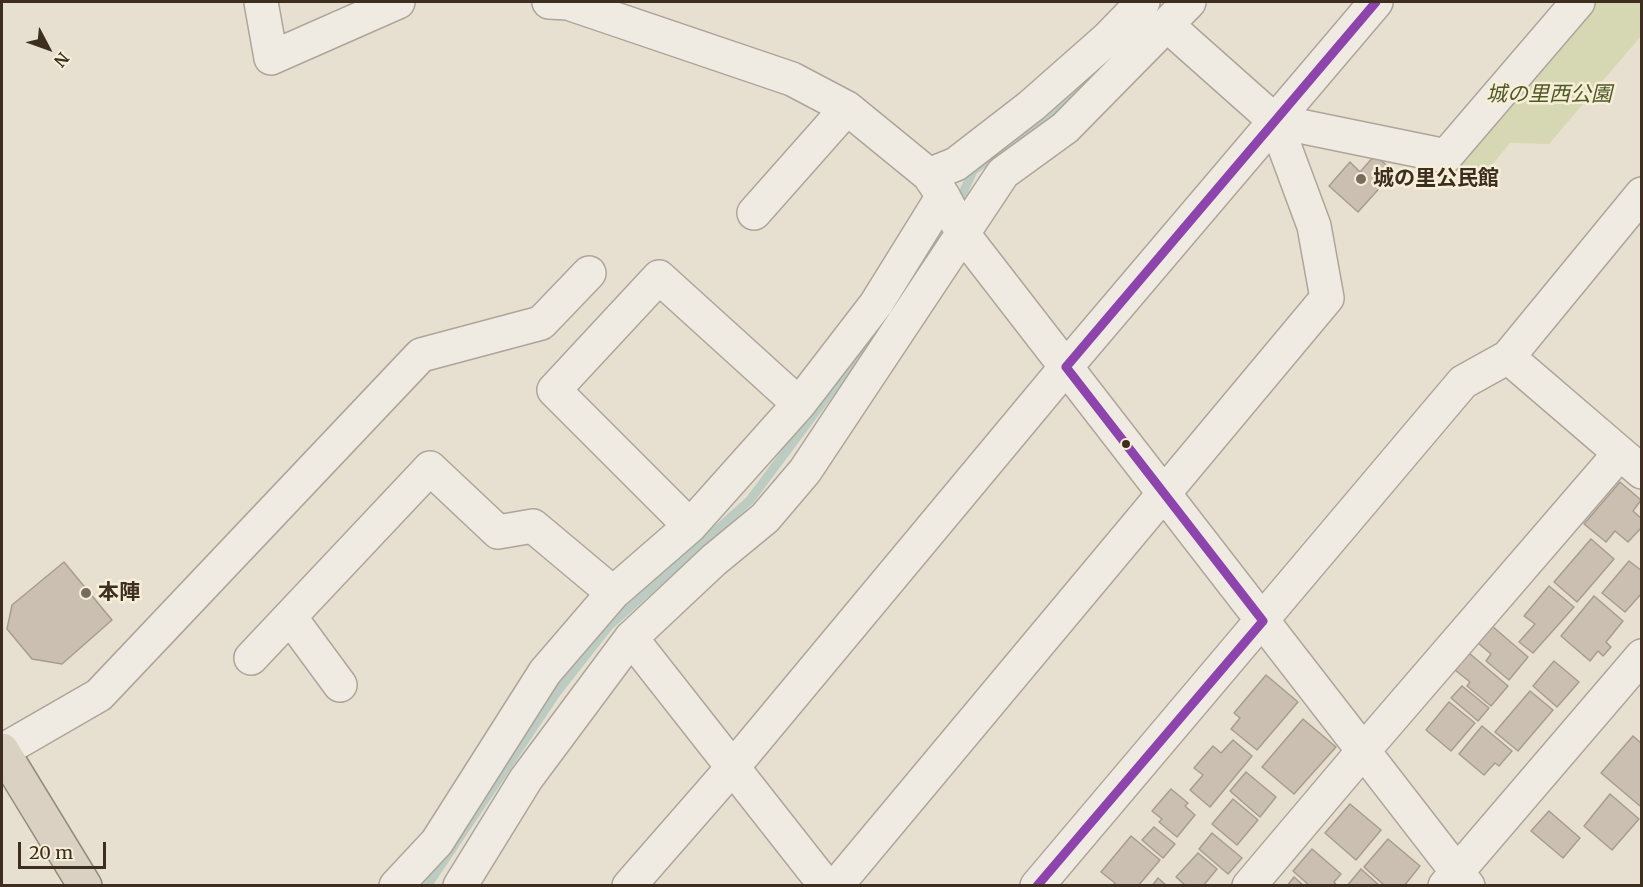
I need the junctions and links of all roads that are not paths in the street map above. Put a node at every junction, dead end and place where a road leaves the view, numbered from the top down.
1 (261, 2) edge
2 (398, 2) edge
3 (549, 2) edge
4 (1143, 2) edge
5 (1189, 2) edge
6 (1376, 2) edge
7 (1578, 2) edge
8 (1167, 24) junction
9 (847, 108) junction
10 (1275, 121) junction
11 (936, 185) junction
12 (1641, 194) edge
13 (754, 213) dead end
14 (963, 234) junction
15 (589, 273) dead end
16 (1508, 357) junction
17 (1066, 367) junction
18 (799, 404) junction
19 (1631, 462) edge
20 (1164, 493) junction
21 (690, 526) junction
22 (613, 593) junction
23 (290, 617) junction
24 (1263, 621) junction
25 (631, 638) junction
26 (1641, 656) edge
27 (251, 658) dead end
28 (340, 686) dead end
29 (2, 750) edge
30 (1364, 750) junction
31 (733, 767) junction
32 (1457, 881) edge
33 (85, 885) edge
34 (396, 885) edge
35 (460, 885) edge
36 (629, 885) edge
37 (826, 885) edge
38 (836, 885) edge
39 (1037, 885) edge
40 (1249, 885) edge

1 - 2 street
3 - 9 street
4 - 11 street
5 - 8 street
6 - 10 street
7 - 10 street
8 - 10 street
8 - 14 street
9 - 11 street
9 - 13 street
10 - 17 street
10 - 20 street
11 - 14 street
11 - 18 street
12 - 16 street
14 - 17 street
14 - 25 street
15 - 29 street
16 - 19 street
16 - 24 street
17 - 20 street
17 - 31 street
18 - 21 street
18 - 21 street
19 - 30 street
20 - 24 street
20 - 38 street
21 - 22 street
22 - 23 street
22 - 34 street
23 - 27 street
23 - 28 street
24 - 30 street
24 - 39 street
25 - 31 street
25 - 35 street
26 - 32 street
29 - 33 highway
30 - 32 street
30 - 40 street
31 - 36 street
31 - 37 street

